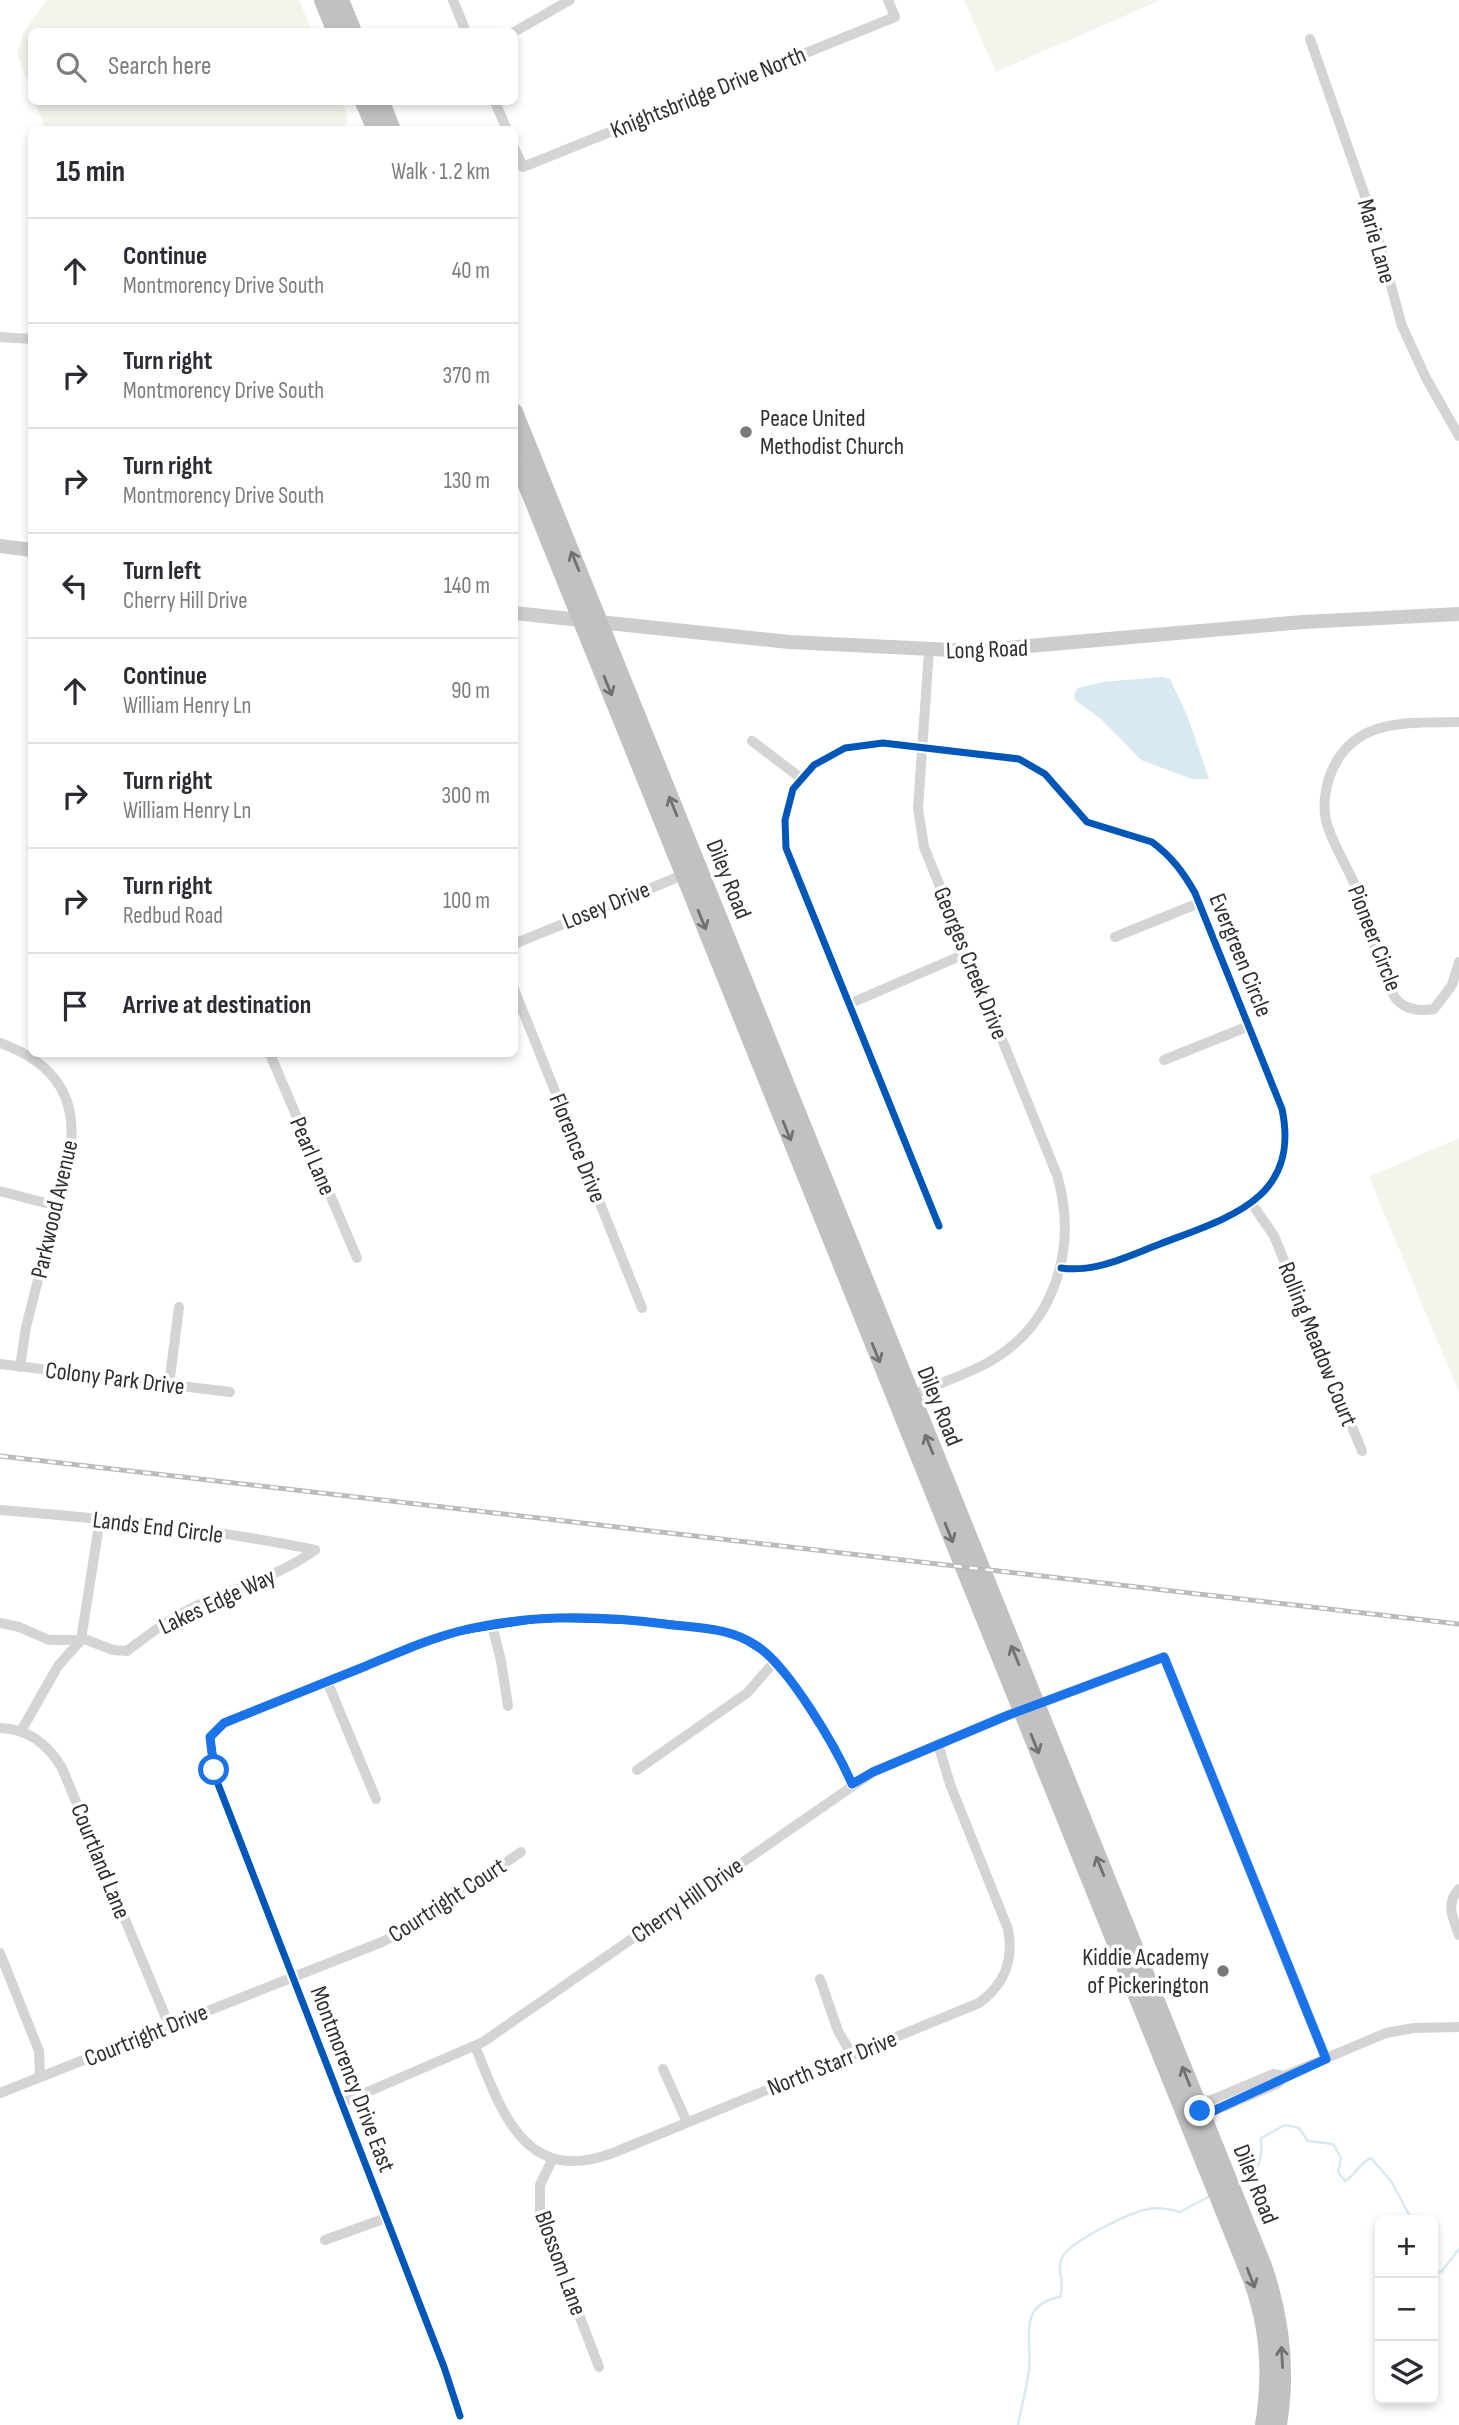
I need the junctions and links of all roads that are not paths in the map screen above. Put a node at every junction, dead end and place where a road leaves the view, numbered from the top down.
1 (323, 0) edge
2 (340, 0) edge
3 (453, 0) edge
4 (570, 0) edge
5 (888, 0) edge
6 (334, 28) edge
7 (351, 28) edge
8 (464, 28) edge
9 (518, 30) edge
10 (1310, 39) dead end
11 (372, 105) edge
12 (373, 105) edge
13 (496, 105) edge
14 (375, 126) edge
15 (389, 126) edge
16 (505, 126) edge
17 (518, 156) edge
18 (0, 337) edge
19 (28, 339) edge
20 (518, 423) edge
21 (1459, 436) edge
22 (518, 462) edge
23 (0, 546) edge
24 (28, 550) edge
25 (518, 614) edge
26 (1459, 614) edge
27 (592, 623) junction
28 (929, 651) junction
29 (1459, 722) edge
30 (752, 741) dead end
31 (920, 748) junction
32 (802, 779) junction
33 (691, 872) junction
34 (1199, 903) junction
35 (1115, 937) dead end
36 (518, 942) edge
37 (967, 953) junction
38 (1459, 962) edge
39 (518, 999) edge
40 (849, 1004) junction
41 (1249, 1026) junction
42 (0, 1043) edge
43 (28, 1056) edge
44 (30, 1057) edge
45 (271, 1057) edge
46 (1164, 1060) dead end
47 (0, 1191) edge
48 (1252, 1204) junction
49 (57, 1206) junction
50 (939, 1226) dead end
51 (357, 1258) dead end
52 (1061, 1268) junction
53 (179, 1307) dead end
54 (642, 1308) dead end
55 (0, 1364) edge
56 (20, 1367) junction
57 (169, 1385) junction
58 (230, 1392) dead end
59 (903, 1399) junction
60 (1362, 1451) dead end
61 (0, 1510) edge
62 (100, 1519) junction
63 (315, 1550) joint
64 (0, 1623) edge
65 (492, 1625) junction
66 (81, 1640) junction
67 (775, 1661) junction
68 (327, 1681) junction
69 (508, 1706) dead end
70 (1028, 1708) junction
71 (0, 1728) edge
72 (21, 1731) junction
73 (938, 1744) junction
74 (636, 1770) dead end
75 (852, 1784) junction
76 (376, 1799) dead end
77 (521, 1852) dead end
78 (1459, 1889) edge
79 (1459, 1935) edge
80 (0, 1953) edge
81 (293, 1978) junction
82 (820, 1979) dead end
83 (169, 2025) junction
84 (1459, 2027) edge
85 (475, 2046) junction
86 (852, 2055) junction
87 (1326, 2059) junction
88 (663, 2069) dead end
89 (40, 2077) junction
90 (0, 2093) edge
91 (342, 2103) junction
92 (1197, 2112) junction
93 (687, 2122) junction
94 (552, 2160) junction
95 (1233, 2212) junction
96 (387, 2218) junction
97 (325, 2239) dead end
98 (599, 2367) dead end
99 (460, 2416) dead end
100 (1264, 2425) edge
101 (1278, 2425) edge

1 - 6 highway
2 - 7 highway
3 - 8 street
4 - 9 street
5 - 17 street, Knightsbridge Drive North
10 - 21 street, Marie Lane
11 - 14 highway
12 - 15 highway
13 - 16 street
18 - 19 street
27 -> 20 highway, Diley Road
22 - 27 highway, Diley Road
23 - 24 main road
25 - 27 main road, Long Road
26 - 28 main road, Long Road
27 - 28 main road, Long Road
27 - 33 highway, Diley Road
28 - 31 street, Georges Creek Drive
29 - 38 street, Pioneer Circle
30 - 32 street
31 - 32 street, Evergreen Circle
31 - 34 street, Evergreen Circle
31 - 37 street, Georges Creek Drive
32 - 40 street, Evergreen Circle
33 - 36 street, Losey Drive
33 - 59 highway, Diley Road
34 - 35 street
34 - 41 street, Evergreen Circle
37 - 40 street
37 - 52 street, Georges Creek Drive
39 - 54 street, Florence Drive
40 - 50 street, Evergreen Circle
41 - 46 street
41 - 48 street, Evergreen Circle
42 - 43 street, Parkwood Avenue
44 - 49 street, Parkwood Avenue
45 - 51 street, Pearl Lane
47 - 49 street
48 - 52 street, Evergreen Circle
48 - 60 street, Rolling Meadow Court
49 - 56 street, Parkwood Avenue
52 - 59 street
53 - 57 street
55 - 56 street, Colony Park Drive
56 - 57 street, Colony Park Drive
57 - 58 street, Colony Park Drive
59 - 70 highway, Diley Road
61 - 62 street, Lands End Circle
62 - 63 street, Lands End Circle
62 - 66 street
63 - 66 street, Lakes Edge Way
64 - 66 street, Lakes Edge Way
65 - 67 street
65 - 68 street
65 - 69 street
66 - 72 street
67 - 74 street
67 - 75 street
68 - 76 street
68 - 81 street, Montmorency Drive East
70 - 73 street, Cherry Hill Drive
70 - 87 street, Cherry Hill Drive
70 - 92 highway, Diley Road
71 - 72 street, Courtland Lane
72 - 83 street, Courtland Lane
73 - 75 street, Cherry Hill Drive
73 - 86 street, North Starr Drive
75 - 85 street, Cherry Hill Drive
77 - 81 street, Courtright Court
78 - 79 street
80 - 89 street
81 - 83 street, Courtright Drive
81 - 91 street, Montmorency Drive East
82 - 86 street
83 - 89 street, Courtright Drive
84 - 87 street
85 - 91 street, Cherry Hill Drive
85 - 94 street
86 - 93 street, North Starr Drive
87 - 92 street
88 - 93 street
89 - 90 street, Courtright Drive
91 - 96 street, Montmorency Drive East
92 - 95 highway, Diley Road
93 - 94 street, North Starr Drive
94 - 98 street, Blossom Lane
95 -> 100 highway, Diley Road
101 -> 95 highway, Diley Road
96 - 97 street
96 - 99 street, Montmorency Drive East

